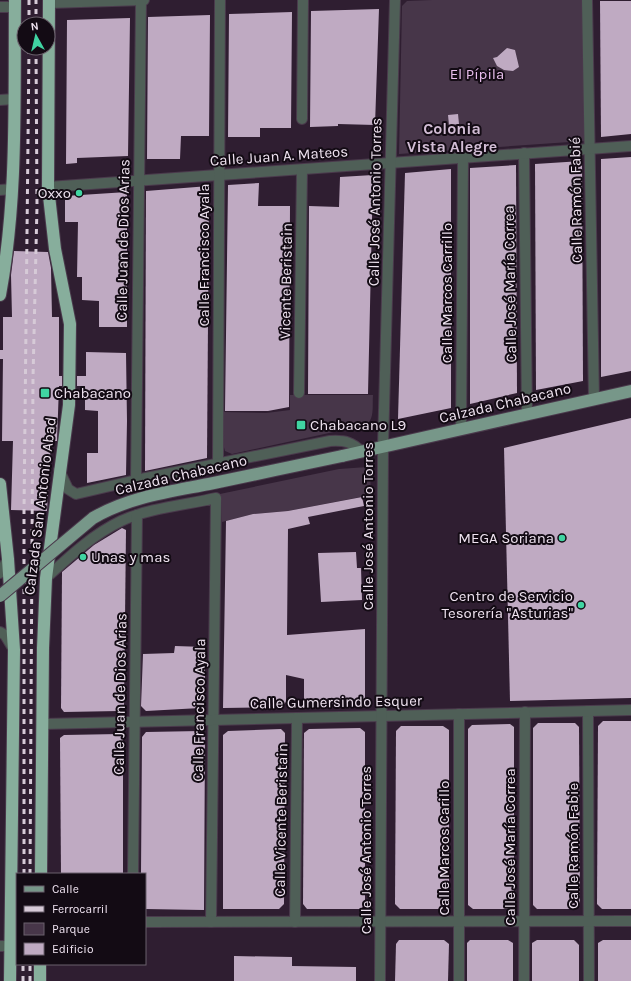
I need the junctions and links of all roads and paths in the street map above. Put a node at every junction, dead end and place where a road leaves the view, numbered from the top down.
1 (142, 0) edge
2 (220, 0) edge
3 (303, 0) edge
4 (395, 0) edge
5 (587, 0) edge
6 (49, 1) edge
7 (14, 3) edge
8 (0, 8) edge
9 (14, 99) junction
10 (0, 100) edge
11 (302, 119) dead end
12 (631, 146) edge
13 (590, 148) junction
14 (524, 153) junction
15 (463, 158) junction
16 (391, 163) junction
17 (302, 170) junction
18 (219, 176) junction
19 (139, 182) junction
20 (48, 187) junction
21 (13, 189) junction
22 (0, 190) edge
23 (3, 261) edge
24 (0, 295) edge
25 (631, 390) edge
26 (300, 393) dead end
27 (594, 399) junction
28 (527, 414) junction
29 (461, 429) junction
30 (383, 447) junction
31 (362, 452) junction
32 (218, 463) junction
33 (59, 470) junction
34 (136, 480) junction
35 (0, 484) edge
36 (216, 498) joint
37 (137, 515) junction
38 (2, 526) edge
39 (8, 559) junction
40 (0, 573) edge
41 (46, 578) junction
42 (0, 596) edge
43 (0, 632) edge
44 (14, 650) junction
45 (631, 710) edge
46 (588, 711) junction
47 (525, 712) junction
48 (459, 714) junction
49 (381, 716) junction
50 (297, 718) junction
51 (214, 720) junction
52 (134, 723) junction
53 (43, 724) junction
54 (41, 873) edge
55 (133, 873) edge
56 (525, 921) junction
57 (588, 921) junction
58 (631, 921) edge
59 (146, 922) edge
60 (211, 922) junction
61 (295, 922) junction
62 (380, 922) junction
63 (460, 922) junction
64 (5, 946) edge
65 (40, 965) edge
66 (10, 981) edge
67 (40, 981) edge
68 (380, 981) edge
69 (459, 981) edge
70 (524, 981) edge
71 (588, 981) edge

1 - 6 street
1 - 19 street, Calle Juan de Dios Arias
2 - 18 street, Calle Francisco Ayala
3 - 11 street
4 - 16 street, Calle José Antonio Torres
5 - 13 street, Calle Ramón Fabié
6 - 20 highway, Calzada San Antonio Abad
7 - 8 street
7 - 9 highway
9 - 10 street
9 - 21 highway
12 - 13 street, Calle Juan A. Mateos
13 - 14 street, Calle Juan A. Mateos
13 - 27 street, Calle Ramón Fabié
14 - 15 street, Calle Juan A. Mateos
14 - 28 street, Calle José María Correa
15 - 16 street, Calle Juan A. Mateos
15 - 29 street, Calle Marcos Carrillo
16 - 17 street, Calle Juan A. Mateos
16 - 30 street, Calle José Antonio Torres
17 - 18 street, Calle Juan A. Mateos
17 - 26 street, Vicente Beristain
18 - 19 street, Calle Juan A. Mateos
18 - 32 street, Calle Francisco Ayala
19 - 20 street, Calle Juan A. Mateos
19 - 34 street, Calle Juan de Dios Arias
20 - 33 highway, Calzada San Antonio Abad
21 - 22 street
21 - 23 highway
23 - 24 highway
25 - 27 main road, Calzada Chabacano
27 - 28 main road, Calzada Chabacano
28 - 29 main road, Calzada Chabacano
29 - 30 main road, Calzada Chabacano
30 - 31 main road, Calzada Chabacano
30 - 49 street, Calle José Antonio Torres
31 - 32 street, Calzada Chabacano
31 - 42 main road, Calzada Chabacano, bridge
32 - 34 street, Calzada Chabacano
33 - 34 street, Calzada Chabacano
33 - 41 highway, Calzada San Antonio Abad
35 - 38 highway, Calzada San Antonio Abad
36 - 37 street, Calzada Chabacano
36 - 51 street, Calle Francisco Ayala
37 - 41 street, Calzada Chabacano
37 - 52 street, Calle Juan de Dios Arias
38 - 39 highway, Calzada San Antonio Abad
39 - 40 street
39 - 44 highway, Calzada San Antonio Abad
41 - 53 highway, Calzada San Antonio Abad
43 - 44 street
44 - 64 highway, Calzada San Antonio Abad
45 - 46 street, Calle Gumersindo Esquer
46 - 47 street, Calle Gumersindo Esquer
46 - 57 street, Calle Ramón Fabie
47 - 48 street, Calle Gumersindo Esquer
47 - 56 street, Calle José María Correa
48 - 49 street, Calle Gumersindo Esquer
48 - 63 street, Calle Marcos Carillo
49 - 50 street, Calle Gumersindo Esquer
49 - 62 street, Calle José Antonio Torres
50 - 51 street, Calle Gumersindo Esquer
50 - 61 street, Calle Vicente Beristain
51 - 52 street, Calle Gumersindo Esquer
51 - 60 street, Calle Francisco Ayala
52 - 53 street, Calle Gumersindo Esquer
52 - 55 street, Calle Juan de Dios Arias
53 - 54 highway, Calzada San Antonio Abad
56 - 57 street
56 - 63 street
56 - 70 street, Calle José María Correa
57 - 58 street
57 - 71 street, Calle Ramón Fabie
59 - 60 street
60 - 61 street
61 - 62 street
62 - 63 street
62 - 68 street, Calle José Antonio Torres
63 - 69 street, Calle Marcos Carillo
64 - 66 highway, Calzada San Antonio Abad
65 - 67 highway

